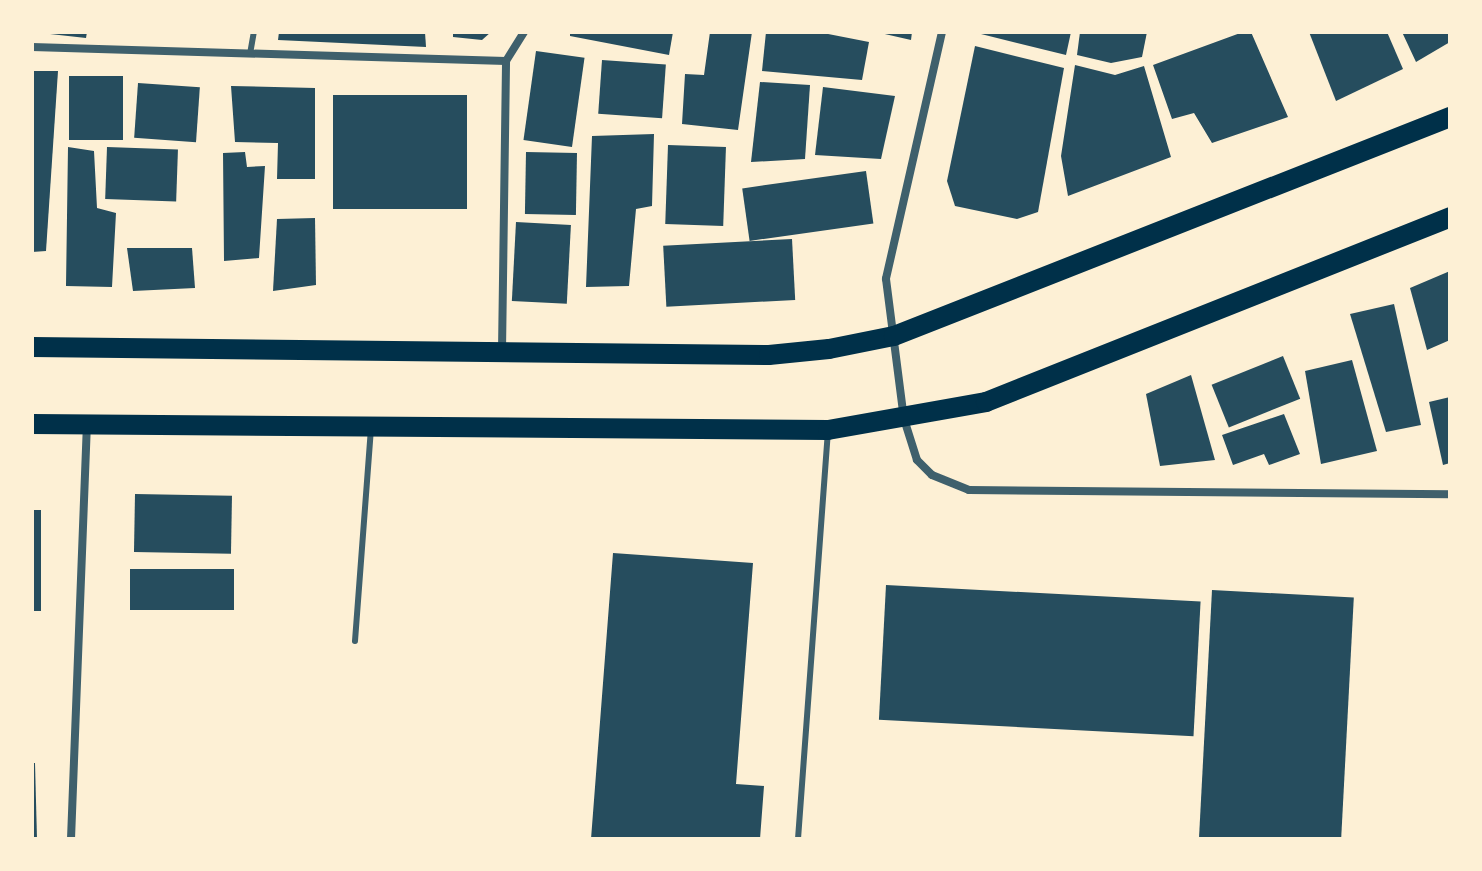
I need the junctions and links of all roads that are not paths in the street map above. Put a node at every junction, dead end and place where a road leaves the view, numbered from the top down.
1 (254, 32) edge
2 (524, 32) edge
3 (942, 32) edge
4 (32, 47) edge
5 (250, 54) junction
6 (506, 61) junction
7 (1450, 117) edge
8 (1450, 217) edge
9 (894, 336) junction
10 (32, 347) edge
11 (502, 352) junction
12 (904, 419) junction
13 (32, 424) edge
14 (87, 425) junction
15 (371, 429) junction
16 (828, 430) junction
17 (1450, 494) edge
18 (355, 641) dead end
19 (71, 839) edge
20 (798, 839) edge

1 - 5 lane
2 - 6 street
3 - 9 street
4 - 5 street
5 - 6 street
6 - 11 street
7 - 9 main road
8 - 12 main road
9 - 11 main road
9 - 12 street
10 - 11 main road
12 - 16 main road
12 - 17 street
13 - 14 main road
14 - 15 main road
14 - 19 street
15 - 16 main road
15 - 18 lane
16 - 20 lane

